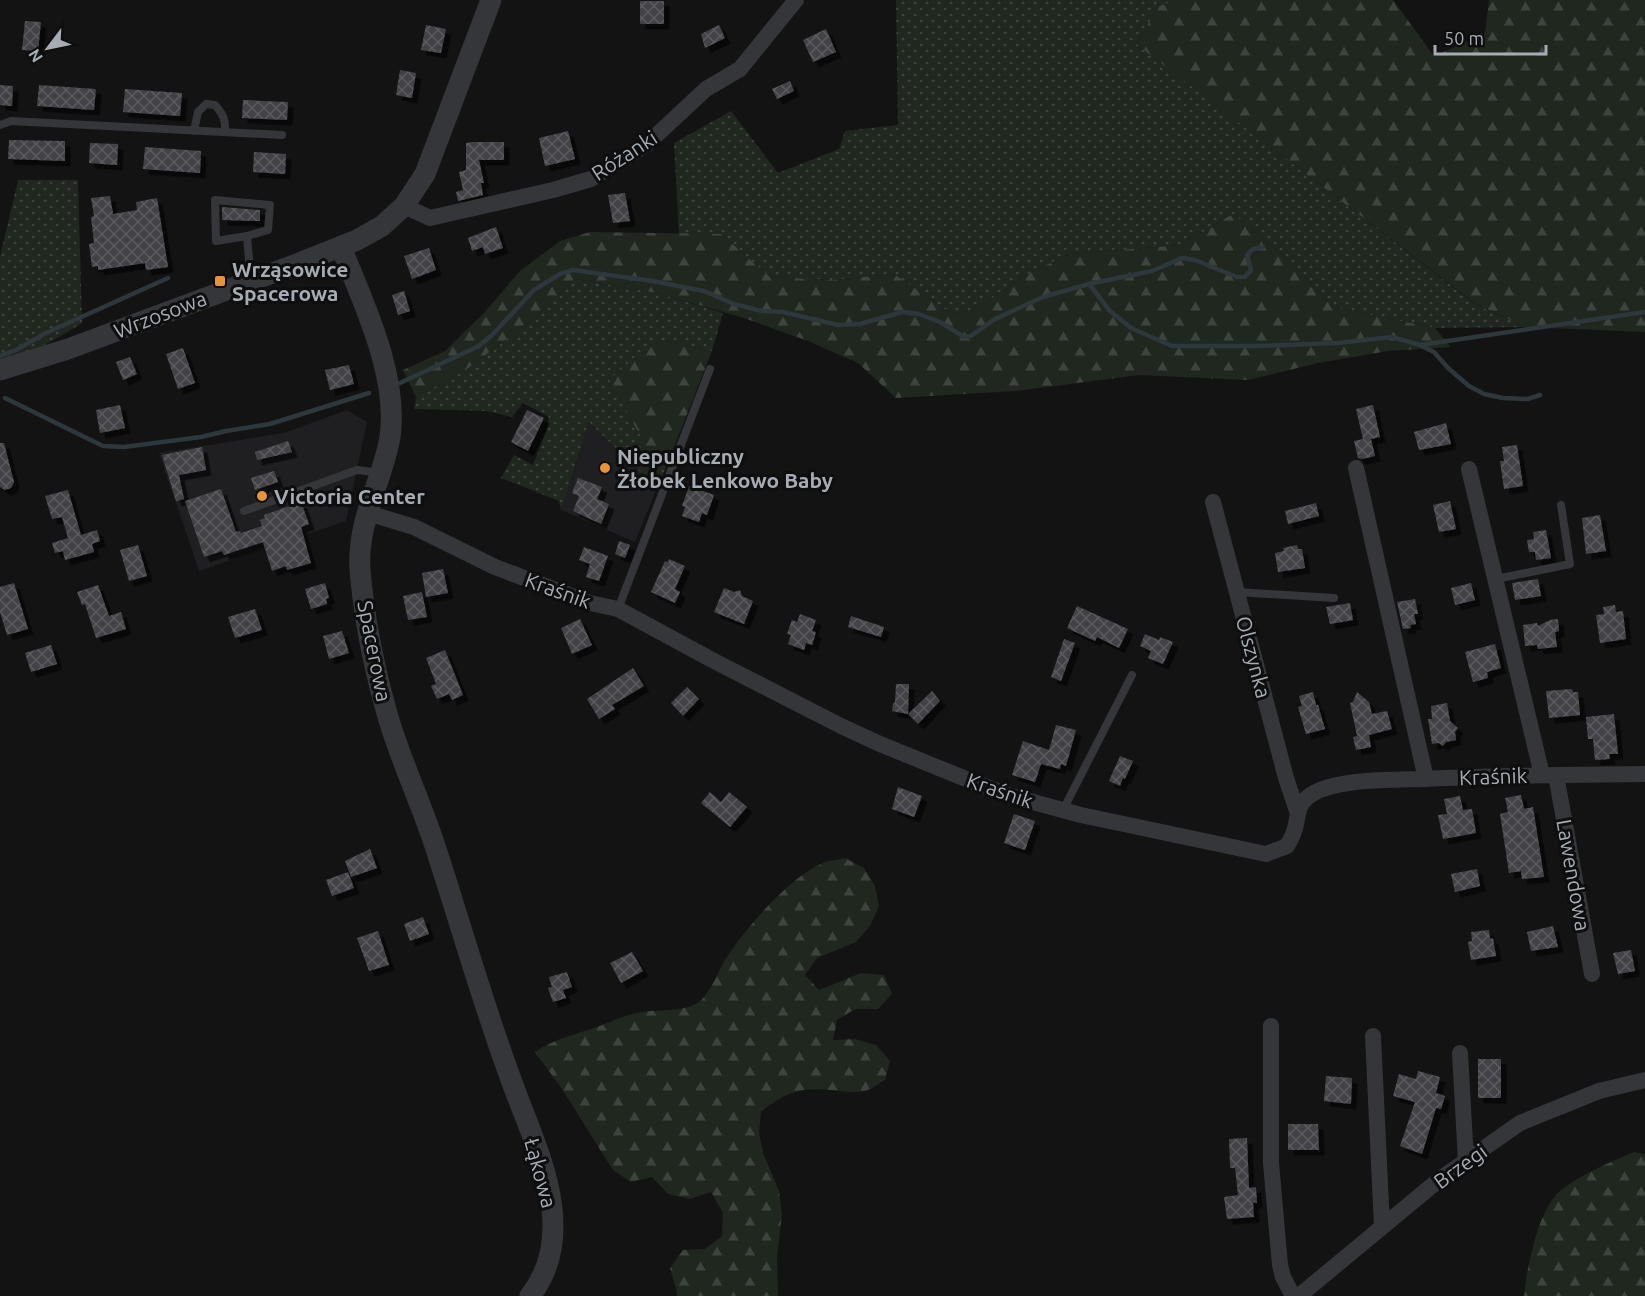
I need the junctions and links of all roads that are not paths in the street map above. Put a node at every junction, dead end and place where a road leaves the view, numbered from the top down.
1 (491, 0) edge
2 (796, 0) edge
3 (0, 125) edge
4 (194, 130) junction
5 (225, 132) junction
6 (282, 135) dead end
7 (404, 206) junction
8 (247, 236) junction
9 (341, 246) junction
10 (254, 280) junction
11 (710, 369) dead end
12 (0, 370) edge
13 (1356, 468) dead end
14 (1469, 469) dead end
15 (380, 473) junction
16 (1213, 502) dead end
17 (1561, 505) dead end
18 (244, 511) dead end
19 (368, 513) junction
20 (1496, 579) junction
21 (1237, 592) junction
22 (1334, 598) dead end
23 (618, 609) junction
24 (1132, 675) dead end
25 (1645, 774) edge
26 (1549, 775) junction
27 (1426, 779) junction
28 (1063, 810) junction
29 (1297, 811) junction
30 (1592, 974) dead end
31 (1271, 1026) dead end
32 (1373, 1036) dead end
33 (500, 1050) joint
34 (1460, 1053) dead end
35 (1645, 1080) edge
36 (1466, 1161) junction
37 (1382, 1227) junction
38 (530, 1296) edge
39 (1293, 1296) edge
40 (1299, 1296) edge

1 - 7 street, Wrzosowa
2 - 7 street, Różanki
3 - 4 lane
4 - 5 lane
4 - 5 lane
5 - 6 lane
7 - 9 street, Wrzosowa
8 - 8 lane
8 - 10 lane
9 - 10 street, Wrzosowa
9 - 15 street, Spacerowa
10 - 12 street, Wrzosowa
11 - 23 lane
13 - 27 street
14 - 20 street, Lawendowa
15 - 18 lane
15 - 19 street, Spacerowa
16 - 21 street, Olszynka
17 - 20 lane
19 - 23 street, Kraśnik
19 - 33 street, Spacerowa
20 - 26 street, Lawendowa
21 - 22 lane
21 - 29 street, Olszynka
23 - 28 street, Kraśnik
24 - 28 lane
25 - 26 street, Kraśnik
26 - 27 street, Kraśnik
26 - 30 street, Lawendowa
27 - 29 street, Kraśnik
28 - 29 street, Kraśnik
31 - 39 street
32 - 37 street
33 - 38 street, Łąkowa
34 - 36 street
35 - 36 street, Brzegi
36 - 37 street, Brzegi
37 - 40 street, Brzegi

